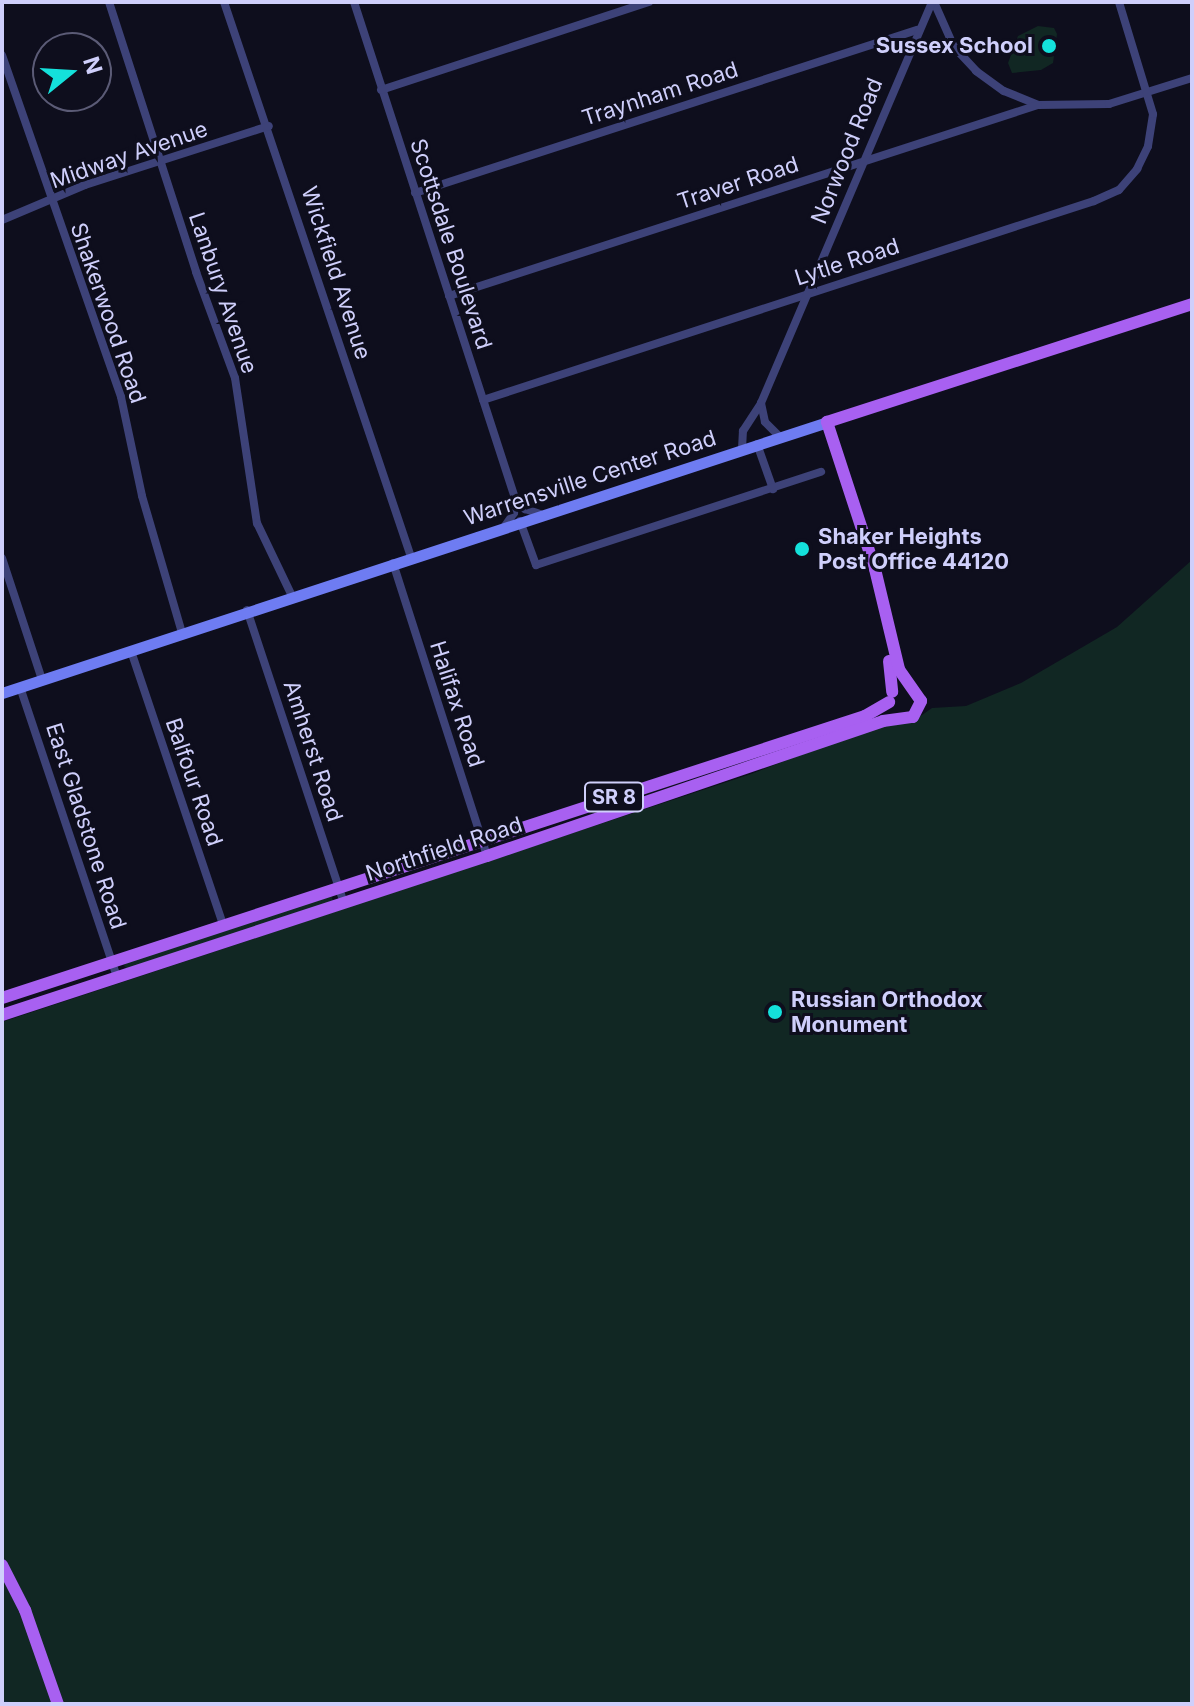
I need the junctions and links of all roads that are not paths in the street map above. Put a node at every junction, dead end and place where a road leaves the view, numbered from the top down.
1 (109, 2) edge
2 (224, 2) edge
3 (354, 2) edge
4 (649, 2) edge
5 (933, 2) edge
6 (1119, 2) edge
7 (917, 30) junction
8 (2, 55) edge
9 (1192, 78) edge
10 (381, 90) junction
11 (1148, 92) junction
12 (1038, 105) junction
13 (269, 126) junction
14 (159, 161) junction
15 (861, 162) junction
16 (415, 193) junction
17 (51, 201) junction
18 (2, 220) edge
19 (808, 294) junction
20 (449, 296) junction
21 (1192, 304) edge
22 (483, 400) junction
23 (761, 403) junction
24 (827, 422) junction
25 (780, 437) junction
26 (757, 444) junction
27 (742, 449) junction
28 (821, 472) dead end
29 (773, 489) junction
30 (515, 498) junction
31 (540, 514) junction
32 (520, 521) junction
33 (505, 526) junction
34 (411, 557) junction
35 (2, 558) edge
36 (393, 563) junction
37 (881, 595) junction
38 (292, 596) junction
39 (247, 610) junction
40 (182, 633) junction
41 (131, 651) junction
42 (42, 680) junction
43 (20, 687) junction
44 (911, 687) junction
45 (2, 693) edge
46 (890, 697) junction
47 (897, 718) junction
48 (482, 840) junction
49 (487, 856) junction
50 (338, 887) junction
51 (344, 904) junction
52 (223, 924) junction
53 (112, 962) junction
54 (117, 977) junction
55 (2, 998) edge
56 (2, 1015) edge
57 (2, 1565) edge
58 (58, 1704) edge

1 - 14 street, Lanbury Avenue
2 - 13 street, Wickfield Avenue
3 - 10 street, Scottsdale Boulevard
4 - 10 street
5 - 7 street, Norwood Road
5 - 12 street
6 - 11 street, Lytle Road
7 - 15 street, Norwood Road
7 - 16 street, Traynham Road
8 - 17 street, Shakerwood Road
9 - 11 street
10 - 16 street, Scottsdale Boulevard
11 - 12 street
11 - 19 street, Lytle Road
12 - 15 street, Traver Road
13 - 14 street, Midway Avenue
13 - 34 street, Wickfield Avenue
14 - 17 street, Midway Avenue
14 - 38 street, Lanbury Avenue
15 - 19 street, Norwood Road
15 - 20 street, Traver Road
16 - 20 street, Scottsdale Boulevard
17 - 18 street, Midway Avenue
17 - 40 street, Shakerwood Road
19 - 22 street, Lytle Road
19 - 23 street, Norwood Road
20 - 22 street, Scottsdale Boulevard
21 - 24 main road, Warrensville Center Road
22 - 30 street, Scottsdale Boulevard
23 - 25 street
23 - 27 street, Norwood Road
24 - 25 main road, Warrensville Center Road
24 - 37 main road, SR 8
25 - 26 main road, Warrensville Center Road
26 - 27 main road, Warrensville Center Road
26 - 29 street
27 - 31 main road, Warrensville Center Road
28 - 29 street
29 - 32 street
30 - 31 street
30 - 33 street
31 - 32 main road, Warrensville Center Road
32 - 33 main road, Warrensville Center Road
33 - 34 main road, Warrensville Center Road
34 - 36 main road, Warrensville Center Road
35 - 42 street
36 - 38 main road, Warrensville Center Road
36 - 48 street, Halifax Road
37 - 44 main road, SR 8
37 - 46 main road, SR 8
38 - 39 main road, Warrensville Center Road
39 - 40 main road, Warrensville Center Road
39 - 50 street, Amherst Road
40 - 41 main road, Warrensville Center Road
41 - 42 main road, Warrensville Center Road
41 - 52 street, Balfour Road
42 - 43 main road, Warrensville Center Road
43 - 45 main road, Warrensville Center Road
43 - 53 street, East Gladstone Road
44 - 46 main road
44 - 47 main road, SR 8
46 - 47 main road
46 - 48 main road, Northfield Road / SR 8
47 - 49 main road, Northfield Road / SR 8
48 - 49 street, Halifax Road
48 - 50 main road, Northfield Road / SR 8
49 - 51 main road, Northfield Road / SR 8
50 - 51 street, Amherst Road
50 - 52 main road, Northfield Road / SR 8
51 - 54 main road, Northfield Road / SR 8
52 - 53 main road, Northfield Road / SR 8
53 - 54 street, East Gladstone Road
53 - 55 main road, Northfield Road / SR 8
54 - 56 main road, Northfield Road / SR 8
57 - 58 main road

